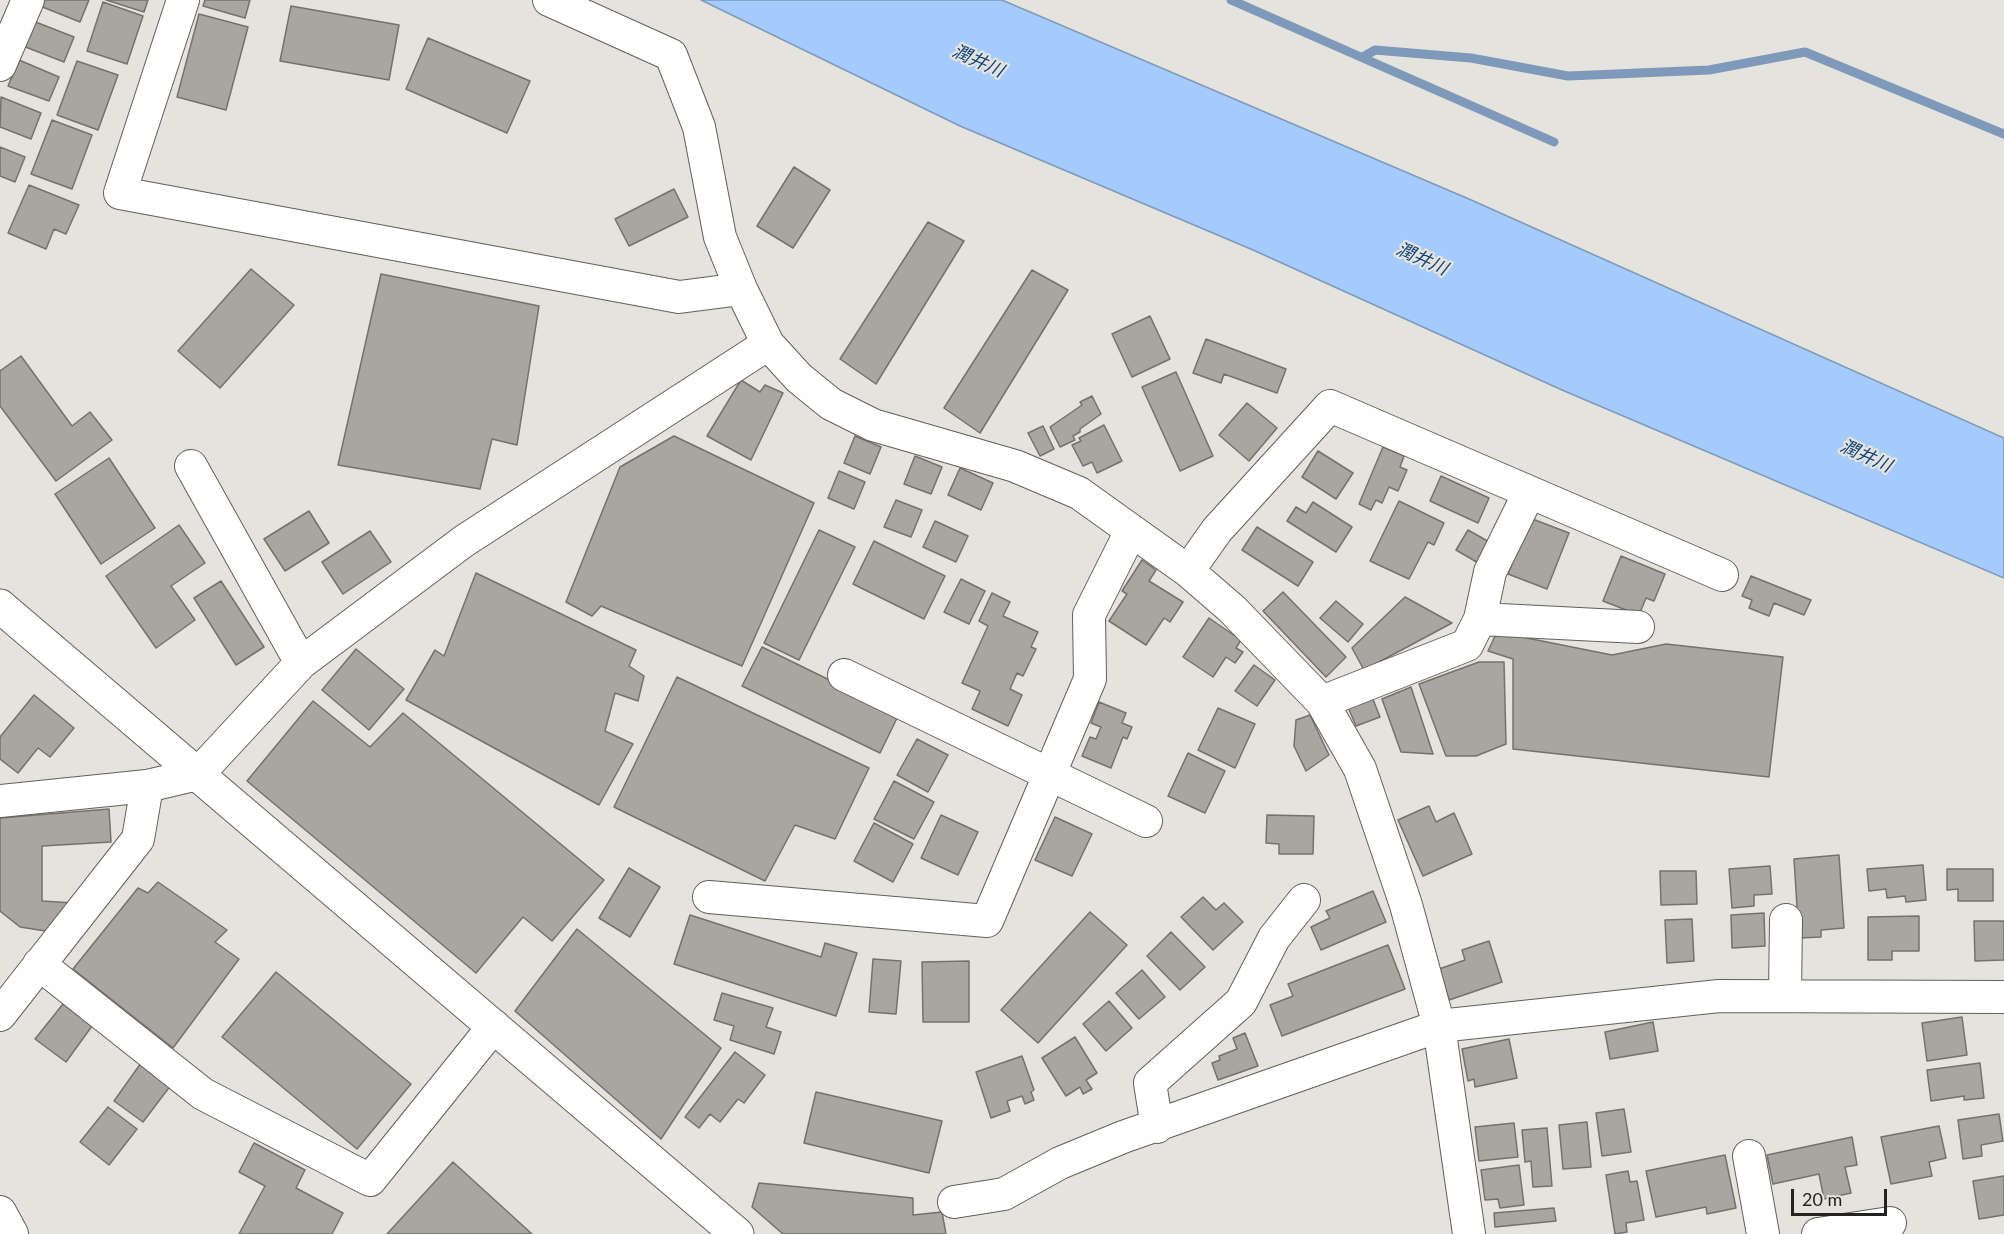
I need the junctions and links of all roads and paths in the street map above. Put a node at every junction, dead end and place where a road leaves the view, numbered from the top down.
1 (28, 0) edge
2 (183, 0) edge
3 (549, 0) edge
4 (0, 64) edge
5 (741, 289) junction
6 (768, 344) junction
7 (191, 466) dead end
8 (1529, 493) junction
9 (1131, 531) junction
10 (1188, 571) junction
11 (1722, 575) dead end
12 (0, 606) edge
13 (1480, 619) junction
14 (1638, 627) dead end
15 (301, 663) junction
16 (843, 675) dead end
17 (1322, 702) junction
18 (198, 774) junction
19 (1049, 775) junction
20 (147, 786) junction
21 (0, 801) edge
22 (1146, 821) dead end
23 (709, 897) dead end
24 (1304, 900) dead end
25 (1786, 920) dead end
26 (39, 964) junction
27 (1785, 994) junction
28 (2004, 997) edge
29 (0, 1015) edge
30 (494, 1026) junction
31 (1439, 1026) junction
32 (1156, 1127) junction
33 (1749, 1156) dead end
34 (954, 1202) dead end
35 (0, 1212) edge
36 (1890, 1223) dead end
37 (721, 1228) edge
38 (12, 1234) edge
39 (1469, 1234) edge
40 (1763, 1234) edge
41 (1818, 1234) edge

1 - 4 street
2 - 5 street
3 - 5 street
5 - 6 street
6 - 9 street
6 - 15 street
7 - 15 street
8 - 10 street
8 - 11 street
8 - 13 street
9 - 10 street
9 - 19 street
10 - 17 street
12 - 18 street
13 - 14 street
13 - 17 street
15 - 18 street
16 - 19 street
17 - 31 street
18 - 20 street
18 - 30 street
19 - 22 street
19 - 23 street
20 - 21 street
20 - 26 street
24 - 32 street
25 - 27 street
26 - 29 street
26 - 30 street
27 - 28 street
27 - 31 street
30 - 37 street
31 - 32 street
31 - 39 street
32 - 34 street
33 - 40 street
35 - 38 street
36 - 41 street

